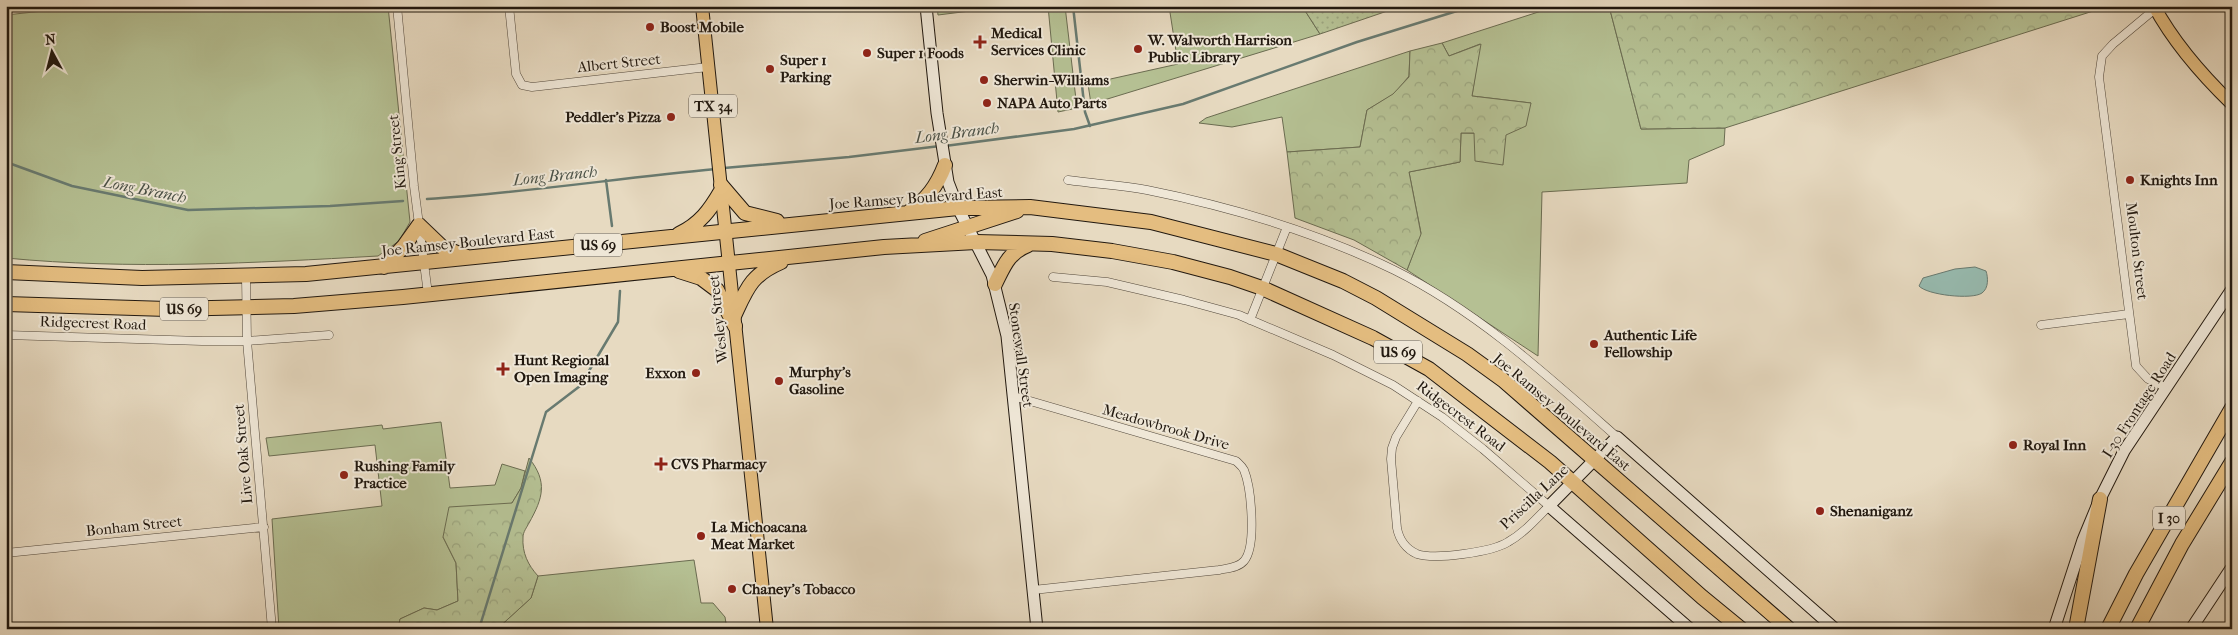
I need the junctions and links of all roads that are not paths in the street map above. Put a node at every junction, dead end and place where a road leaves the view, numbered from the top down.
1 (397, 6) edge
2 (510, 6) edge
3 (702, 6) edge
4 (926, 6) edge
5 (2155, 8) edge
6 (708, 67) junction
7 (2232, 104) edge
8 (944, 162) junction
9 (1068, 180) dead end
10 (721, 186) junction
11 (1030, 207) junction
12 (958, 208) junction
13 (909, 212) junction
14 (795, 224) junction
15 (418, 225) junction
16 (967, 226) junction
17 (1287, 227) junction
18 (726, 232) junction
19 (672, 237) junction
20 (976, 242) junction
21 (1030, 244) junction
22 (913, 245) junction
23 (1276, 254) junction
24 (792, 257) junction
25 (470, 258) junction
26 (423, 263) junction
27 (729, 264) junction
28 (384, 266) junction
29 (674, 269) junction
30 (6, 272) edge
31 (246, 276) junction
32 (1053, 277) dead end
33 (995, 284) junction
34 (1262, 288) junction
35 (2232, 289) edge
36 (428, 294) junction
37 (6, 304) edge
38 (246, 308) junction
39 (2129, 314) junction
40 (1250, 320) junction
41 (735, 321) junction
42 (2041, 325) dead end
43 (6, 335) edge
44 (328, 335) dead end
45 (247, 340) junction
46 (2168, 388) junction
47 (1013, 396) junction
48 (1418, 400) junction
49 (2232, 408) edge
50 (1617, 437) junction
51 (1594, 460) junction
52 (2232, 462) edge
53 (1573, 482) junction
54 (2100, 499) junction
55 (1549, 506) junction
56 (264, 527) junction
57 (6, 553) edge
58 (2232, 567) edge
59 (1033, 590) junction
60 (272, 629) edge
61 (767, 629) edge
62 (1036, 629) edge
63 (1690, 629) edge
64 (1741, 629) edge
65 (1789, 629) edge
66 (1835, 629) edge
67 (2054, 629) edge
68 (2076, 629) edge
69 (2108, 629) edge
70 (2138, 629) edge
71 (2191, 629) edge

1 - 15 street, King Street
2 - 6 street, Albert Street
3 - 6 main road, Wesley Street / TX 34
4 - 8 street, Stonewall Street
5 - 7 main road
5 - 39 street, Moulton Street
6 - 10 main road, Wesley Street / TX 34
8 - 12 street, Stonewall Street
8 - 13 highway
9 - 17 street
10 - 14 highway
10 - 18 main road, Wesley Street / TX 34
10 - 19 highway
11 - 12 highway, Joe Ramsey Boulevard East / US 69
11 - 16 highway
11 - 23 highway, Joe Ramsey Boulevard East / US 69
12 - 13 highway, Joe Ramsey Boulevard East / US 69
12 - 16 street, Stonewall Street
13 - 14 highway, Joe Ramsey Boulevard East / US 69
14 - 18 highway, Joe Ramsey Boulevard East / US 69
15 - 25 highway
15 - 26 street, King Street
15 - 28 highway
16 - 20 street, Stonewall Street
16 - 22 highway
17 - 23 street
17 - 50 street
18 - 19 highway, Joe Ramsey Boulevard East / US 69
18 - 27 main road, Wesley Street / TX 34
19 - 25 highway, Joe Ramsey Boulevard East / US 69
20 - 21 highway, US 69
20 - 22 highway, US 69
20 - 33 street, Stonewall Street
21 - 33 highway
21 - 34 highway, US 69
22 - 24 highway, US 69
23 - 34 street
23 - 51 highway, Joe Ramsey Boulevard East / US 69
24 - 27 highway, US 69
24 - 41 highway
25 - 26 highway, Joe Ramsey Boulevard East / US 69
26 - 28 highway, Joe Ramsey Boulevard East / US 69
26 - 36 street, King Street
27 - 29 highway, US 69
27 - 41 main road, Wesley Street / TX 34
28 - 31 highway, Joe Ramsey Boulevard East / US 69
29 - 36 highway, US 69
29 - 41 highway
30 - 31 highway, Joe Ramsey Boulevard East / US 69
31 - 38 street, Live Oak Street
32 - 40 street, Ridgecrest Road
33 - 47 street, Stonewall Street
34 - 40 street
34 - 53 highway, US 69
35 - 46 street, I-30 Frontage Road
36 - 38 highway, US 69
37 - 38 highway, US 69
38 - 45 street, Live Oak Street
39 - 42 street
39 - 46 street, Moulton Street
40 - 48 street, Ridgecrest Road
41 - 61 main road, Wesley Street / TX 34
43 - 45 street, Ridgecrest Road
44 - 45 street, Ridgecrest Road
45 - 56 street, Live Oak Street
46 - 54 street, I-30 Frontage Road
47 - 59 street, Stonewall Street
47 - 59 street, Meadowbrook Drive
48 - 55 street, Ridgecrest Road
48 - 55 street, Priscilla Lane
49 - 69 highway, I 30
50 - 51 street, Priscilla Lane
50 - 66 street
51 - 53 street, Priscilla Lane
51 - 65 highway, Joe Ramsey Boulevard East / US 69
52 - 70 highway, I 30
53 - 55 street, Priscilla Lane
53 - 64 highway, US 69
54 - 67 street, I-30 Frontage Road
54 - 68 highway
55 - 63 street, Ridgecrest Road
56 - 57 street, Bonham Street
56 - 60 street, Live Oak Street
58 - 71 street
59 - 62 street, Stonewall Street

